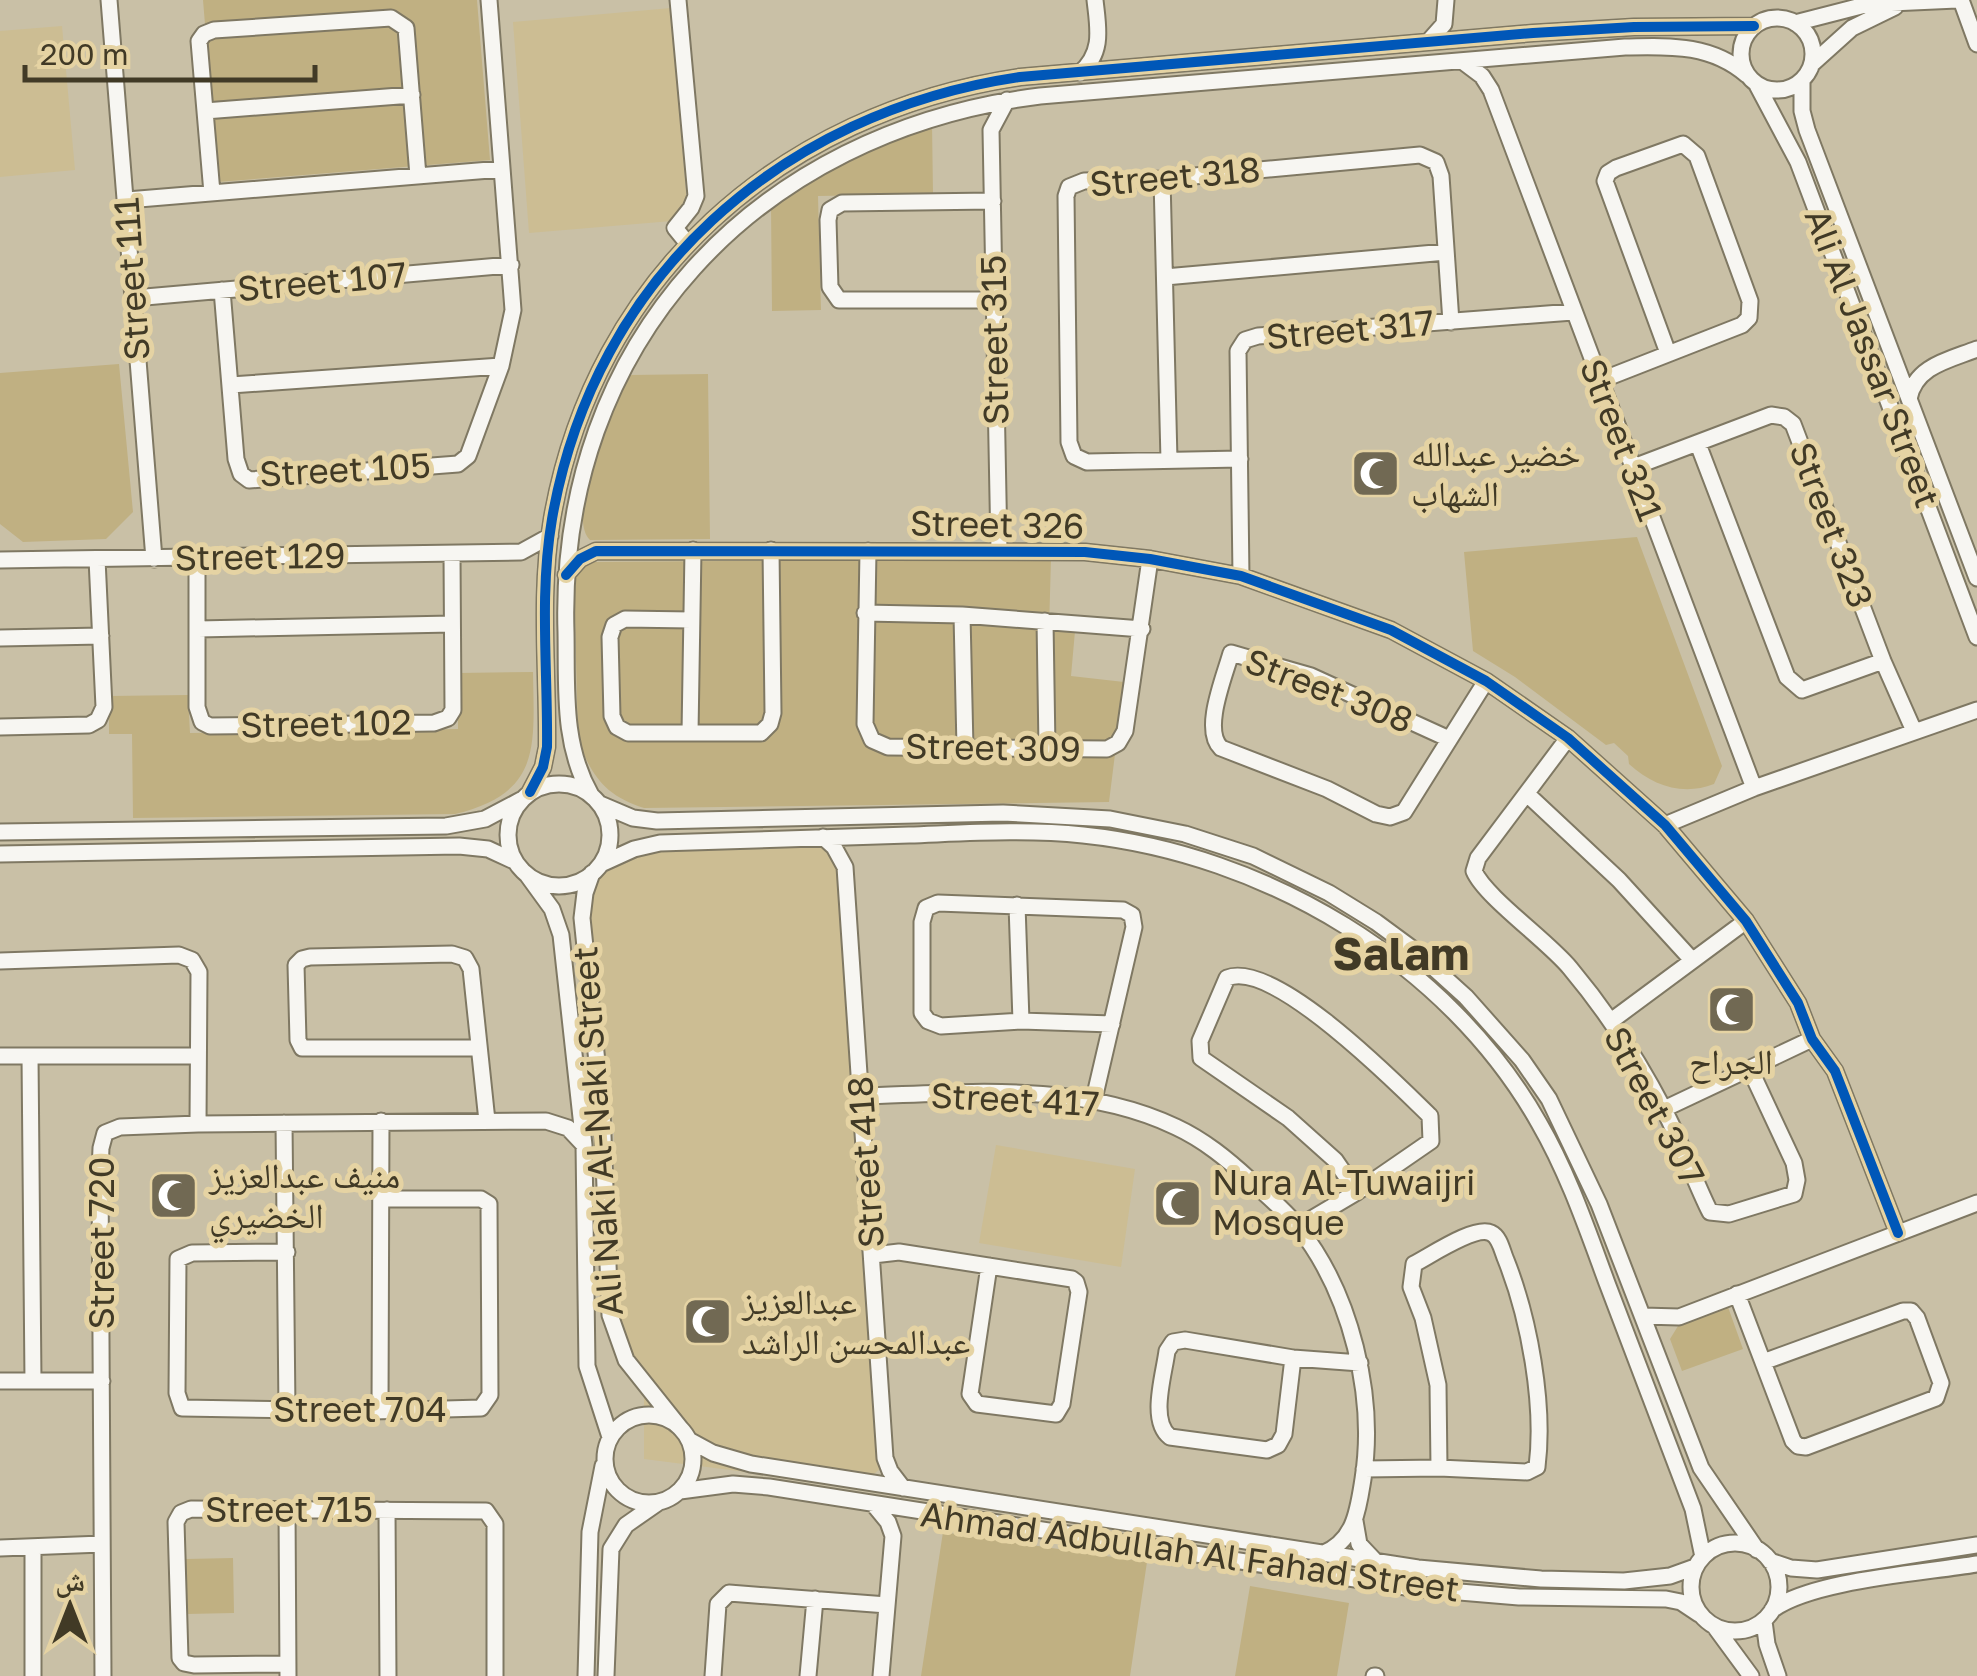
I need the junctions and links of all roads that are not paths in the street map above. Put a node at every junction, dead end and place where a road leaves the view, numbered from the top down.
1 (109, 0) edge
2 (489, 0) edge
3 (678, 0) edge
4 (1096, 0) edge
5 (1959, 0) edge
6 (1909, 3) junction
7 (1446, 7) edge
8 (1796, 23) junction
9 (1668, 26) junction
10 (1754, 26) junction
11 (1472, 38) junction
12 (1099, 42) junction
13 (1428, 42) junction
14 (1977, 44) edge
15 (1666, 46) junction
16 (1328, 52) junction
17 (1307, 53) junction
18 (1506, 57) junction
19 (1462, 60) junction
20 (1812, 64) junction
21 (1125, 69) junction
22 (1080, 72) junction
23 (1327, 72) junction
24 (1308, 74) junction
25 (1752, 80) junction
26 (1802, 80) junction
27 (1491, 90) junction
28 (412, 95) junction
29 (1007, 100) junction
30 (966, 108) junction
31 (204, 112) junction
32 (858, 122) junction
33 (990, 130) junction
34 (502, 169) junction
35 (805, 173) junction
36 (418, 176) junction
37 (1162, 179) junction
38 (212, 193) junction
39 (127, 200) junction
40 (992, 200) junction
41 (1839, 212) junction
42 (717, 215) junction
43 (1819, 218) junction
44 (688, 244) junction
45 (1446, 252) junction
46 (511, 265) junction
47 (1165, 277) junction
48 (222, 290) junction
49 (134, 298) junction
50 (994, 300) junction
51 (1572, 312) junction
52 (658, 314) junction
53 (1452, 322) junction
54 (1977, 349) edge
55 (1668, 353) junction
56 (1895, 362) junction
57 (501, 366) junction
58 (1929, 368) junction
59 (1599, 382) junction
60 (231, 386) junction
61 (1909, 399) junction
62 (1698, 444) junction
63 (1240, 459) junction
64 (1169, 460) junction
65 (1631, 468) junction
66 (571, 528) junction
67 (550, 536) junction
68 (693, 550) junction
69 (771, 550) junction
70 (868, 550) junction
71 (998, 550) junction
72 (1967, 551) junction
73 (521, 552) junction
74 (596, 552) junction
75 (452, 554) junction
76 (1947, 558) junction
77 (154, 559) junction
78 (197, 559) junction
79 (0, 560) edge
80 (97, 560) junction
81 (1150, 560) junction
82 (1975, 574) edge
83 (546, 575) junction
84 (566, 575) junction
85 (1954, 575) junction
86 (1241, 576) junction
87 (866, 612) junction
88 (962, 615) junction
89 (691, 620) junction
90 (1045, 622) junction
91 (452, 624) junction
92 (1142, 629) junction
93 (198, 630) junction
94 (101, 636) junction
95 (1977, 636) edge
96 (0, 638) edge
97 (1883, 661) junction
98 (1486, 682) junction
99 (546, 695) junction
100 (568, 695) junction
101 (1976, 710) edge
102 (0, 727) edge
103 (1914, 732) junction
104 (690, 733) junction
105 (1568, 738) junction
106 (1448, 739) junction
107 (965, 748) junction
108 (1048, 748) junction
109 (1754, 788) junction
110 (1528, 794) junction
111 (526, 796) junction
112 (596, 799) junction
113 (1071, 814) junction
114 (1665, 825) junction
115 (421, 826) junction
116 (0, 832) edge
117 (1066, 834) junction
118 (1185, 834) junction
119 (1084, 835) junction
120 (864, 836) junction
121 (823, 837) junction
122 (418, 847) junction
123 (0, 854) edge
124 (514, 861) junction
125 (846, 867) junction
126 (597, 868) junction
127 (528, 876) junction
128 (1017, 905) junction
129 (1746, 921) junction
130 (0, 960) edge
131 (1692, 960) junction
132 (566, 976) junction
133 (588, 976) junction
134 (1021, 1021) junction
135 (1611, 1021) junction
136 (1112, 1024) junction
137 (1812, 1039) junction
138 (479, 1048) junction
139 (0, 1056) edge
140 (30, 1056) junction
141 (197, 1056) junction
142 (1750, 1069) junction
143 (580, 1092) junction
144 (862, 1096) junction
145 (1549, 1098) junction
146 (1094, 1099) junction
147 (1530, 1109) junction
148 (1664, 1109) junction
149 (1559, 1116) junction
150 (382, 1121) junction
151 (487, 1121) junction
152 (546, 1121) junction
153 (284, 1122) junction
154 (198, 1124) junction
155 (1540, 1125) junction
156 (584, 1145) junction
157 (1357, 1192) junction
158 (381, 1199) junction
159 (1977, 1203) edge
160 (1298, 1227) junction
161 (1898, 1234) junction
162 (286, 1252) junction
163 (873, 1255) junction
164 (989, 1266) junction
165 (1737, 1294) junction
166 (1643, 1316) junction
167 (1679, 1317) junction
168 (1657, 1354) junction
169 (1294, 1358) junction
170 (1763, 1362) junction
171 (1360, 1363) junction
172 (0, 1382) edge
173 (33, 1382) junction
174 (102, 1382) junction
175 (286, 1410) junction
176 (380, 1411) junction
177 (685, 1434) junction
178 (610, 1437) junction
179 (885, 1458) junction
180 (604, 1462) junction
181 (1440, 1468) junction
182 (1364, 1470) junction
183 (860, 1481) junction
184 (903, 1488) junction
185 (680, 1491) junction
186 (661, 1502) junction
187 (874, 1505) junction
188 (287, 1509) junction
189 (387, 1510) junction
190 (920, 1512) junction
191 (1355, 1521) junction
192 (1112, 1522) junction
193 (1130, 1525) junction
194 (893, 1536) junction
195 (1108, 1542) junction
196 (102, 1544) junction
197 (1128, 1545) junction
198 (1977, 1545) edge
199 (33, 1547) junction
200 (0, 1548) edge
201 (1757, 1550) junction
202 (1320, 1555) junction
203 (1770, 1561) junction
204 (1699, 1562) junction
205 (1377, 1563) junction
206 (1977, 1564) edge
207 (814, 1599) junction
208 (887, 1605) junction
209 (1699, 1614) junction
210 (1768, 1615) junction
211 (1716, 1627) junction
212 (288, 1670) edge
213 (33, 1676) edge
214 (103, 1676) edge
215 (388, 1676) edge
216 (495, 1676) edge
217 (586, 1676) edge
218 (606, 1676) edge
219 (713, 1676) edge
220 (808, 1676) edge
221 (881, 1676) edge
222 (1751, 1676) edge
223 (1778, 1676) edge

1 - 39 street, Street 111
2 - 34 street, Street 105
3 - 44 street
4 - 12 street
5 - 6 street
5 - 14 street
6 - 8 street
6 - 20 street
7 - 11 street
7 - 13 street
8 - 10 street
8 - 20 street
9 - 10 street
9 - 11 street
9 - 15 street
10 - 25 street
11 - 13 street
12 - 21 street
12 - 22 street
13 - 16 street
15 - 18 street
15 - 25 street
16 - 17 street
16 - 23 street
17 - 21 street
17 - 24 street
18 - 19 street
18 - 27 street
19 - 23 street
19 - 27 street, Street 321
20 - 26 street
21 - 22 street
22 - 32 street
23 - 24 street
24 - 29 street
25 - 26 street
25 - 43 street, Ali Al Jassar Street
26 - 41 street, Ali Al Jassar Street
27 - 51 street, Street 321
28 - 31 street
28 - 31 street
28 - 36 street
29 - 30 street
29 - 33 street
30 - 33 street
30 - 35 street
31 - 38 street
32 - 35 street
32 - 42 street
33 - 40 street, Street 315
34 - 36 street
34 - 46 street, Street 105
35 - 52 street
36 - 38 street
37 - 45 street, Street 318
37 - 47 street
37 - 64 street, Street 318
38 - 39 street
39 - 49 street, Street 111
40 - 50 street, Street 315
40 - 50 street
41 - 43 street
41 - 56 street, Ali Al Jassar Street
42 - 44 street
42 - 52 street
43 - 76 street, Ali Al Jassar Street
44 - 67 street
45 - 47 street
45 - 53 street, Street 318
46 - 48 street, Street 107
46 - 57 street, Street 105
47 - 64 street
48 - 49 street, Street 107
48 - 60 street, Street 105
49 - 77 street, Street 111
50 - 71 street, Street 315
51 - 53 street, Street 317
51 - 59 street, Street 321
52 - 66 street
53 - 63 street, Street 317
54 - 58 street
55 - 55 street
55 - 59 street
56 - 58 street
56 - 61 street, Ali Al Jassar Street
57 - 60 street
57 - 60 street, Street 105
58 - 61 street
59 - 65 street, Street 321
61 - 72 street, Ali Al Jassar Street
62 - 65 street, Street 323
62 - 97 street
62 - 97 street, Street 323
63 - 64 street, Street 318
63 - 86 street, Street 317
65 - 109 street, Street 321
66 - 74 street
66 - 84 street
67 - 73 street, Street 129
67 - 83 street
68 - 69 street, Street 326
68 - 74 street, Street 326
68 - 89 street
69 - 70 street, Street 326
69 - 104 street
70 - 71 street, Street 326
70 - 87 street, Street 309
71 - 81 street, Street 326
72 - 76 street
72 - 82 street, Ali Al Jassar Street
73 - 75 street, Street 129
73 - 83 street
74 - 84 street
75 - 78 street, Street 129
75 - 91 street, Street 102
76 - 85 street, Ali Al Jassar Street
77 - 78 street, Street 129
77 - 80 street, Street 129
78 - 93 street, Street 102
79 - 80 street, Street 129
80 - 94 street
81 - 86 street, Street 326
81 - 92 street, Street 309
82 - 85 street
83 - 99 street
84 - 100 street
85 - 95 street, Ali Al Jassar Street
86 - 98 street, Street 326
87 - 88 street
87 - 107 street, Street 309
88 - 90 street
88 - 107 street
89 - 104 street
89 - 104 street
90 - 92 street
90 - 108 street
91 - 93 street
91 - 93 street, Street 102
92 - 108 street, Street 309
94 - 96 street
94 - 102 street
97 - 103 street, Street 323
98 - 105 street, Street 326
98 - 106 street, Street 308
99 - 100 street
99 - 111 street
100 - 112 street
101 - 103 street
103 - 109 street
105 - 110 street, Street 307
105 - 114 street, Street 326
106 - 106 street, Street 308
107 - 108 street, Street 309
109 - 114 street
110 - 131 street
110 - 135 street, Street 307
111 - 112 street
111 - 115 street
111 - 124 street
112 - 113 street
112 - 126 street
113 - 117 street
113 - 118 street
114 - 129 street, Street 326
115 - 116 street
115 - 122 street
117 - 119 street
117 - 120 street
118 - 119 street
118 - 145 street
119 - 147 street
120 - 121 street
120 - 125 street
121 - 125 street
121 - 126 street
122 - 123 street
122 - 124 street
124 - 127 street
125 - 144 street, Street 418
126 - 127 street
126 - 133 street, Ali Naki Al-Naki Street
127 - 132 street, Ali Naki Al-Naki Street
128 - 134 street
128 - 134 street
128 - 136 street
129 - 131 street
129 - 137 street, Street 326
130 - 141 street
131 - 135 street
132 - 133 street
132 - 143 street, Ali Naki Al-Naki Street
133 - 177 street, Ali Naki Al-Naki Street
134 - 136 street
135 - 148 street, Street 307
136 - 146 street
137 - 142 street
137 - 161 street, Street 326
138 - 138 street
138 - 151 street
139 - 140 street
140 - 141 street
140 - 173 street
141 - 154 street
142 - 148 street
142 - 148 street, Street 307
143 - 152 street
143 - 156 street, Ali Naki Al-Naki Street
144 - 146 street, Street 417
144 - 163 street, Street 418
145 - 147 street
145 - 149 street
146 - 160 street, Street 417
147 - 155 street
149 - 155 street
149 - 166 street
150 - 151 street, Street 720
150 - 153 street, Street 720
150 - 158 street
151 - 152 street, Street 720
152 - 156 street
153 - 154 street, Street 720
153 - 162 street
154 - 174 street, Street 720
155 - 204 street
156 - 178 street, Ali Naki Al-Naki Street
157 - 157 street
157 - 160 street
158 - 176 street
158 - 176 street, Street 704
159 - 161 street
160 - 171 street, Street 417
161 - 165 street
162 - 175 street
162 - 175 street, Street 704
163 - 164 street
163 - 179 street, Street 418
164 - 164 street
165 - 167 street
165 - 170 street
166 - 167 street
166 - 168 street
167 - 168 street
168 - 201 street
169 - 169 street
169 - 171 street
170 - 170 street
171 - 182 street, Street 417
172 - 173 street
173 - 174 street
174 - 196 street, Street 720
175 - 176 street, Street 704
177 - 178 street
177 - 183 street, Ahmad Adbullah Al Fahad Street
177 - 185 street
178 - 180 street
179 - 183 street
179 - 184 street, Street 418
180 - 186 street
180 - 217 street
181 - 181 street
181 - 182 street
182 - 191 street, Street 417
183 - 184 street, Ahmad Adbullah Al Fahad Street
184 - 192 street, Ahmad Adbullah Al Fahad Street
185 - 186 street
185 - 187 street, Ahmad Adbullah Al Fahad Street
186 - 218 street
187 - 190 street, Ahmad Adbullah Al Fahad Street
187 - 194 street
188 - 189 street, Street 715
188 - 212 street
188 - 212 street, Street 715
189 - 215 street
189 - 216 street, Street 715
190 - 194 street
190 - 195 street, Ahmad Adbullah Al Fahad Street
191 - 202 street
191 - 205 street
192 - 193 street, Ahmad Adbullah Al Fahad Street
192 - 195 street
193 - 197 street
193 - 202 street, Ahmad Adbullah Al Fahad Street
194 - 208 street
195 - 197 street, Ahmad Adbullah Al Fahad Street
196 - 199 street
196 - 214 street, Street 720
197 - 209 street, Ahmad Adbullah Al Fahad Street
198 - 203 street
199 - 200 street
199 - 213 street
201 - 203 street
201 - 204 street
202 - 205 street, Ahmad Adbullah Al Fahad Street
203 - 210 street
204 - 205 street, Ahmad Adbullah Al Fahad Street
204 - 209 street
206 - 210 street
207 - 208 street
207 - 219 street
207 - 220 street
208 - 221 street
209 - 211 street
210 - 211 street
210 - 223 street
211 - 222 street

